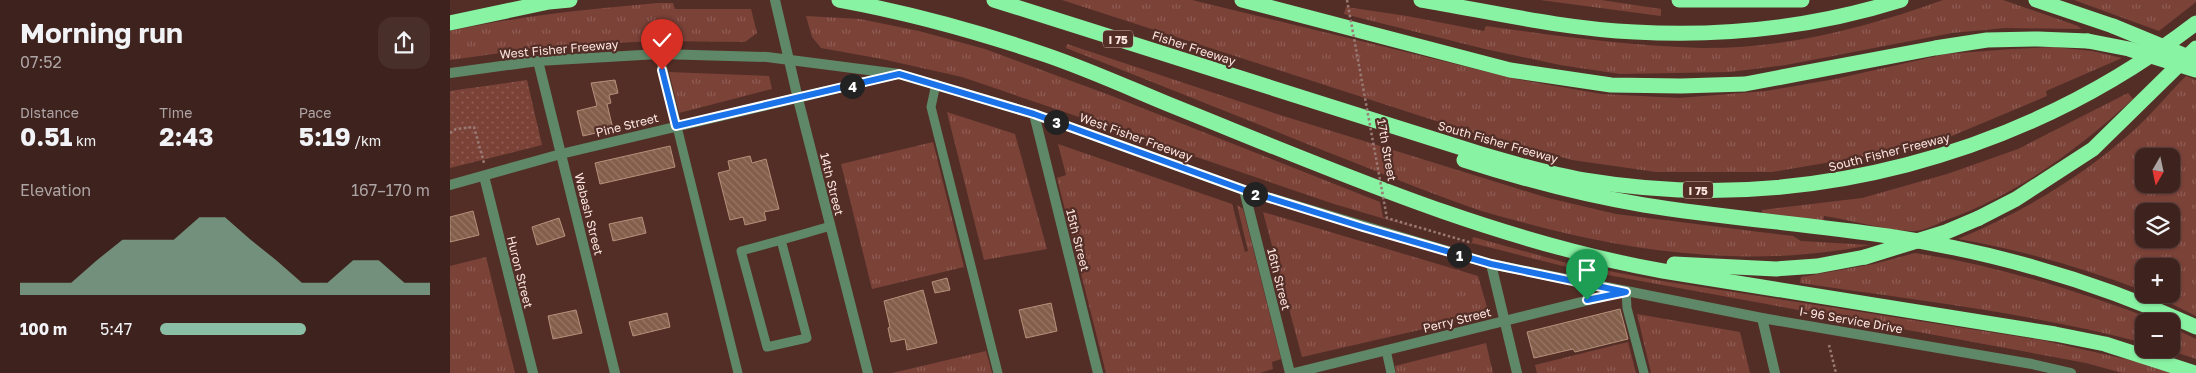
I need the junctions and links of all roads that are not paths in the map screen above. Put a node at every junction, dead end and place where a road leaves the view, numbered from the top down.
1 (570, 0) edge
2 (775, 0) edge
3 (840, 0) edge
4 (994, 0) edge
5 (1242, 0) edge
6 (1421, 0) edge
7 (1679, 0) edge
8 (1802, 0) edge
9 (1902, 0) edge
10 (2036, 0) edge
11 (2196, 23) edge
12 (450, 24) edge
13 (2196, 48) edge
14 (659, 54) junction
15 (790, 59) junction
16 (2196, 60) edge
17 (538, 61) junction
18 (2196, 70) edge
19 (450, 73) edge
20 (899, 74) junction
21 (1242, 80) junction
22 (936, 84) junction
23 (798, 99) junction
24 (1034, 114) junction
25 (676, 126) junction
26 (561, 154) junction
27 (484, 176) junction
28 (450, 185) edge
29 (1244, 190) junction
30 (830, 226) junction
31 (781, 240) junction
32 (1568, 250) junction
33 (1491, 264) junction
34 (1626, 292) junction
35 (1762, 318) junction
36 (1504, 321) junction
37 (2196, 327) edge
38 (1386, 350) junction
39 (2033, 368) edge
40 (532, 373) edge
41 (615, 373) edge
42 (738, 373) edge
43 (868, 373) edge
44 (998, 373) edge
45 (1098, 373) edge
46 (1290, 373) edge
47 (1294, 373) edge
48 (1392, 373) edge
49 (1517, 373) edge
50 (1644, 373) edge
51 (1775, 373) edge
52 (2071, 373) edge
53 (2195, 373) edge

1 - 12 highway
2 - 15 street, 14th Street
3 - 32 highway
4 - 21 highway, Fisher Freeway / I 75
5 - 18 highway, bridge
6 - 9 highway
7 - 8 highway
10 - 16 highway, bridge
11 - 21 highway, South Fisher Freeway / I 75
13 - 32 highway, bridge
14 - 15 street, West Fisher Freeway
14 - 17 street, West Fisher Freeway
14 - 25 lane
15 - 20 street, West Fisher Freeway
15 - 23 street, 14th Street
17 - 19 street, West Fisher Freeway
17 - 26 street, Wabash Street
20 - 22 street, West Fisher Freeway
20 - 23 street, Pine Street
21 - 37 highway
22 - 24 street, West Fisher Freeway
22 - 44 lane
23 - 25 street, Pine Street
23 - 30 street, 14th Street
24 - 29 street, West Fisher Freeway
24 - 45 street, 15th Street
25 - 26 street, Pine Street
25 - 42 lane
26 - 27 street, Pine Street
26 - 41 street, Wabash Street
27 - 28 street, Pine Street
27 - 40 street, Huron Street
29 - 33 street, West Fisher Freeway
29 - 46 street, 16th Street
30 - 31 lane
30 - 43 street, 14th Street
31 - 31 lane
32 - 53 highway
33 - 34 street, West Fisher Freeway
33 - 36 street
34 - 35 street, I- 96 Service Drive
34 - 36 street, Perry Street
34 - 50 lane
35 - 39 street, I- 96 Service Drive
35 - 51 street
36 - 38 street, Perry Street
36 - 49 street
38 - 47 street, Perry Street
38 - 48 lane
39 - 52 street, I- 96 Service Drive

